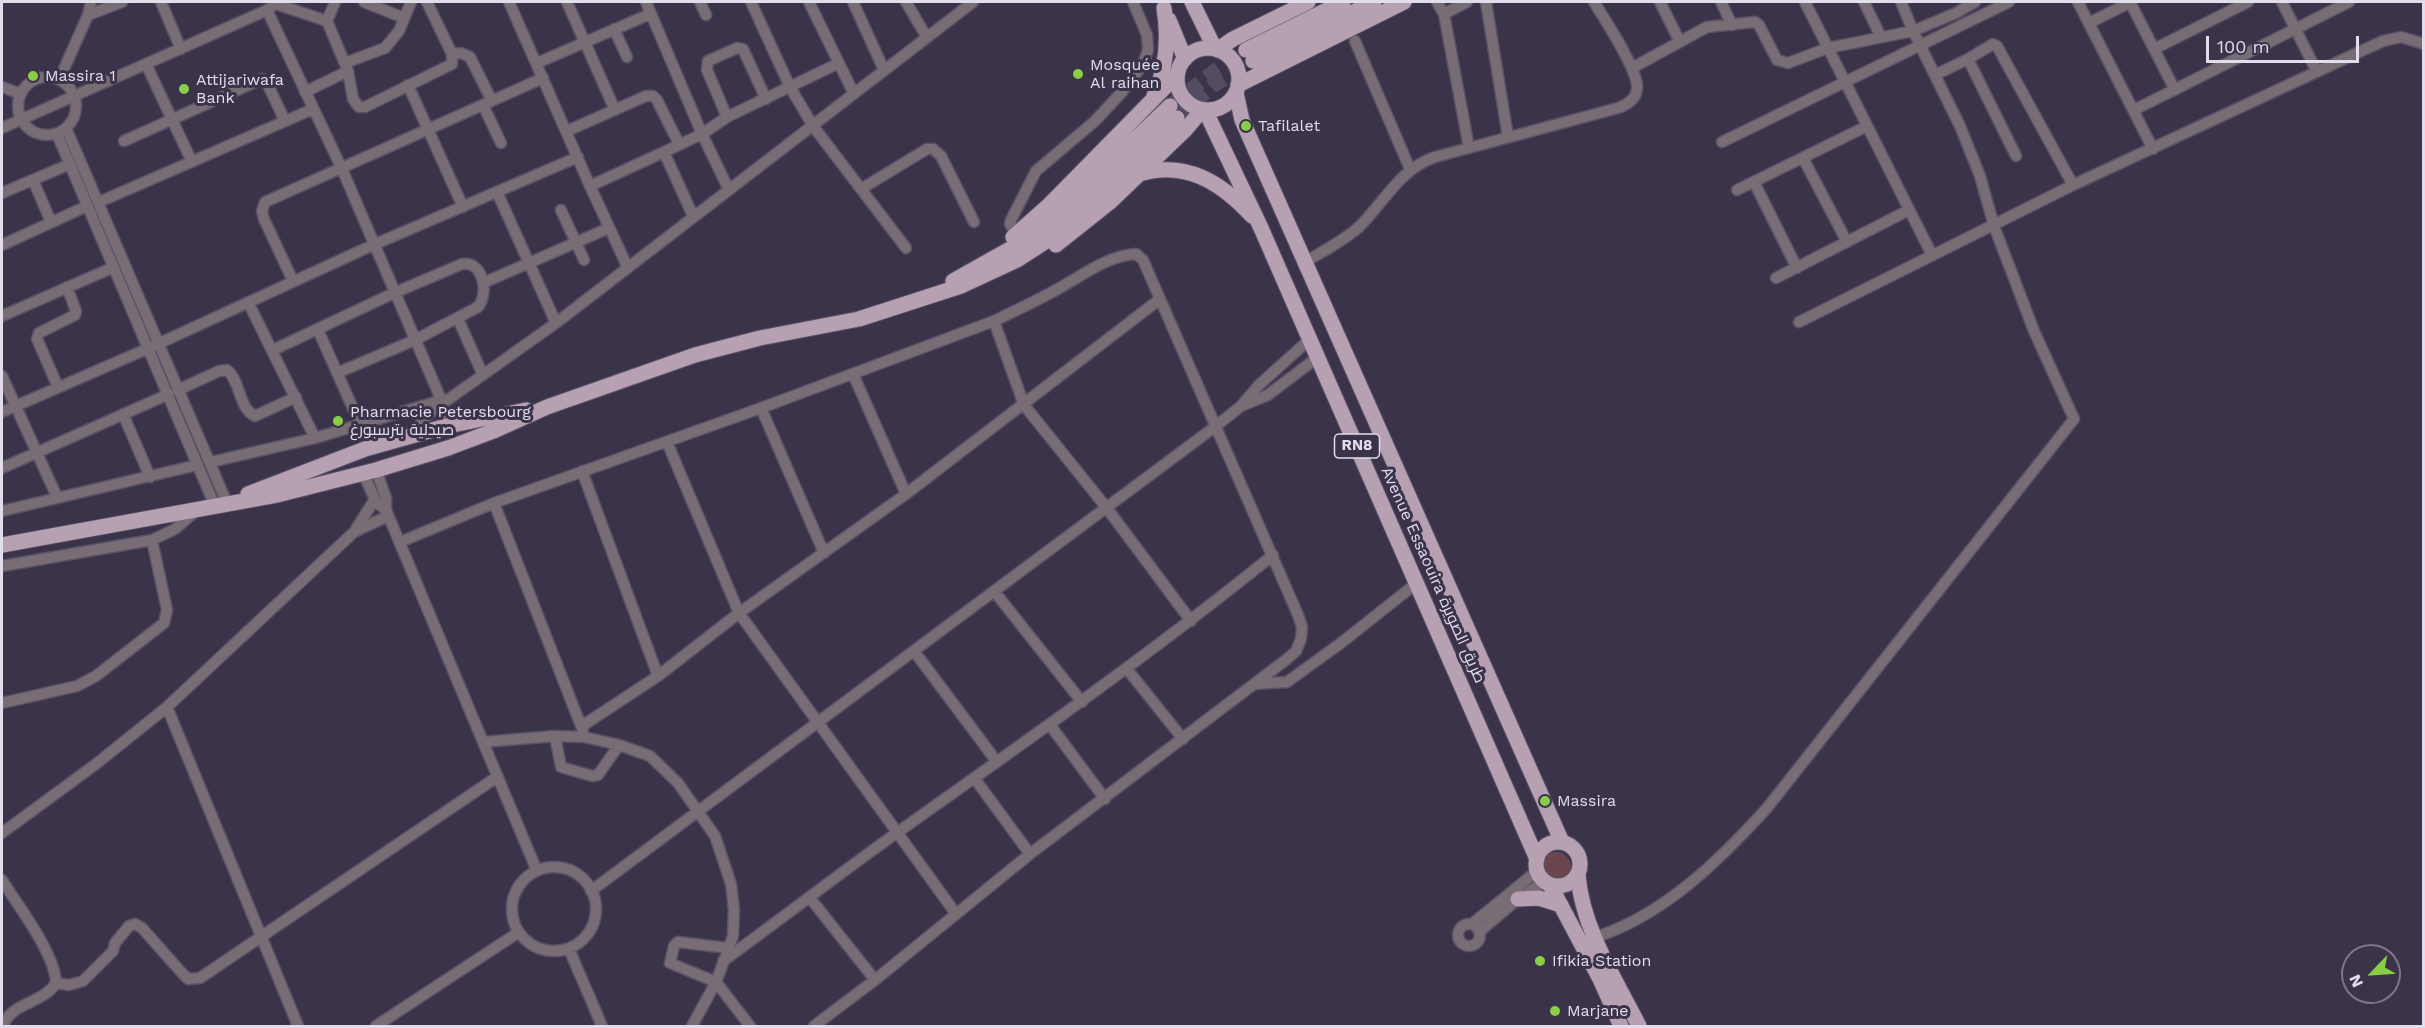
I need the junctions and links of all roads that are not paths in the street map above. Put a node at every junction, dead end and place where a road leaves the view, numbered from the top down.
1 (91, 2) edge
2 (122, 2) edge
3 (160, 2) edge
4 (335, 2) edge
5 (364, 2) edge
6 (411, 2) edge
7 (427, 2) edge
8 (509, 2) edge
9 (567, 2) edge
10 (700, 2) edge
11 (751, 2) edge
12 (809, 2) edge
13 (853, 2) edge
14 (906, 2) edge
15 (973, 2) edge
16 (1133, 2) edge
17 (1192, 2) edge
18 (1308, 2) edge
19 (1343, 2) edge
20 (1374, 2) edge
21 (1404, 2) edge
22 (1437, 2) edge
23 (1467, 2) edge
24 (1486, 2) edge
25 (1609, 2) edge
26 (1660, 2) edge
27 (1721, 2) edge
28 (1805, 2) edge
29 (1864, 2) edge
30 (1901, 2) edge
31 (1975, 2) edge
32 (2009, 2) edge
33 (2078, 2) edge
34 (2130, 2) edge
35 (2248, 2) edge
36 (2282, 2) edge
37 (2349, 2) edge
38 (1596, 4) edge
39 (274, 5) edge
40 (648, 5) edge
41 (1162, 5) edge
42 (1444, 14) junction
43 (88, 15) junction
44 (706, 15) dead end
45 (404, 18) junction
46 (327, 21) junction
47 (2089, 22) junction
48 (1732, 25) junction
49 (2296, 28) junction
50 (614, 29) junction
51 (1913, 31) junction
52 (926, 36) junction
53 (1881, 37) junction
54 (1354, 41) dead end
55 (1680, 42) junction
56 (583, 43) junction
57 (2423, 43) edge
58 (1920, 45) junction
59 (1828, 48) junction
60 (181, 49) junction
61 (2154, 49) junction
62 (1216, 50) junction
63 (452, 54) junction
64 (627, 57) dead end
65 (1185, 59) junction
66 (1968, 59) junction
67 (537, 63) junction
68 (146, 64) junction
69 (837, 64) junction
70 (346, 67) junction
71 (1632, 68) junction
72 (884, 70) junction
73 (2317, 72) junction
74 (1177, 75) junction
75 (1935, 75) junction
76 (543, 78) junction
77 (59, 80) junction
78 (1845, 82) junction
79 (408, 85) junction
80 (2, 87) edge
81 (790, 87) junction
82 (1237, 89) junction
83 (2175, 90) junction
84 (305, 92) junction
85 (21, 94) junction
86 (74, 94) junction
87 (854, 94) junction
88 (766, 99) junction
89 (488, 103) junction
90 (1150, 105) junction
91 (313, 109) junction
92 (615, 110) junction
93 (1203, 110) junction
94 (2134, 111) junction
95 (1173, 112) tunnel mouth
96 (727, 117) junction
97 (21, 119) junction
98 (171, 120) junction
99 (285, 121) junction
100 (813, 126) junction
101 (1867, 126) junction
102 (2, 128) edge
103 (428, 128) junction
104 (62, 131) junction
105 (567, 131) junction
106 (702, 134) junction
107 (1508, 137) junction
108 (124, 141) dead end
109 (1722, 142) dead end
110 (501, 143) dead end
111 (679, 144) junction
112 (1468, 148) junction
113 (2153, 149) junction
114 (664, 152) junction
115 (2016, 156) dead end
116 (578, 157) junction
117 (1803, 158) junction
118 (192, 162) junction
119 (70, 164) junction
120 (1410, 169) junction
121 (342, 170) junction
122 (1139, 174) junction
123 (33, 180) junction
124 (1754, 182) junction
125 (2073, 185) junction
126 (590, 186) junction
127 (861, 189) junction
128 (729, 190) junction
129 (1737, 190) dead end
130 (497, 192) junction
131 (2, 193) edge
132 (99, 202) junction
133 (87, 206) junction
134 (463, 207) junction
135 (561, 210) dead end
136 (1910, 210) junction
137 (693, 216) junction
138 (51, 222) junction
139 (974, 222) dead end
140 (1994, 226) junction
141 (609, 228) junction
142 (1261, 228) junction
143 (1016, 234) junction
144 (576, 242) junction
145 (1847, 242) junction
146 (2, 245) edge
147 (373, 245) junction
148 (906, 248) dead end
149 (1932, 255) junction
150 (584, 260) dead end
151 (529, 262) junction
152 (999, 262) junction
153 (1305, 262) junction
154 (114, 267) junction
155 (628, 268) junction
156 (1797, 268) junction
157 (1776, 278) dead end
158 (293, 281) junction
159 (483, 283) junction
160 (67, 287) junction
161 (394, 293) junction
162 (1160, 299) junction
163 (248, 302) junction
164 (2, 316) edge
165 (458, 319) junction
166 (994, 321) junction
167 (1799, 322) dead end
168 (556, 323) junction
169 (318, 330) junction
170 (1310, 339) junction
171 (415, 340) junction
172 (160, 342) junction
173 (149, 348) junction
174 (273, 351) junction
175 (1318, 357) junction
176 (337, 373) junction
177 (853, 374) junction
178 (483, 375) junction
179 (2, 376) edge
180 (58, 387) junction
181 (180, 389) junction
182 (169, 394) junction
183 (296, 397) junction
184 (442, 402) junction
185 (1024, 405) junction
186 (16, 406) junction
187 (1241, 406) junction
188 (547, 407) junction
189 (761, 408) junction
190 (2, 412) edge
191 (123, 414) junction
192 (360, 424) junction
193 (1216, 426) junction
194 (442, 428) junction
195 (414, 435) junction
196 (315, 438) junction
197 (667, 442) junction
198 (448, 448) junction
199 (37, 452) junction
200 (356, 452) junction
201 (211, 462) junction
202 (197, 465) junction
203 (2, 468) edge
204 (582, 471) junction
205 (367, 472) junction
206 (150, 477) junction
207 (906, 494) junction
208 (57, 497) junction
209 (375, 499) junction
210 (494, 503) junction
211 (221, 504) junction
212 (1106, 507) junction
213 (197, 510) junction
214 (2, 512) edge
215 (387, 513) junction
216 (354, 532) junction
217 (152, 540) junction
218 (400, 542) junction
219 (2, 545) edge
220 (824, 553) junction
221 (1273, 555) junction
222 (2, 567) edge
223 (1418, 582) junction
224 (994, 591) junction
225 (739, 613) junction
226 (1191, 621) junction
227 (914, 651) junction
228 (1127, 669) junction
229 (658, 676) junction
230 (1254, 684) junction
231 (1082, 702) junction
232 (2, 703) edge
233 (167, 707) junction
234 (816, 723) junction
235 (1050, 725) junction
236 (583, 732) junction
237 (555, 736) junction
238 (1183, 740) junction
239 (483, 742) junction
240 (619, 745) junction
241 (997, 762) junction
242 (497, 777) junction
243 (975, 779) junction
244 (1105, 798) junction
245 (698, 813) junction
246 (2, 833) edge
247 (896, 833) junction
248 (1562, 842) junction
249 (1030, 854) junction
250 (537, 871) junction
251 (1542, 874) junction
252 (1578, 875) junction
253 (2, 880) edge
254 (591, 891) junction
255 (810, 898) junction
256 (1518, 899) junction
257 (1561, 905) junction
258 (956, 914) junction
259 (519, 932) junction
260 (261, 937) junction
261 (1596, 938) junction
262 (728, 948) junction
263 (569, 949) junction
264 (723, 961) junction
265 (875, 980) junction
266 (716, 982) junction
267 (56, 983) junction
268 (3, 1026) edge
269 (298, 1026) edge
270 (376, 1026) edge
271 (602, 1026) edge
272 (692, 1026) edge
273 (750, 1026) edge
274 (813, 1026) edge
275 (1621, 1026) edge
276 (1639, 1026) edge

1 - 43 street
2 - 43 street
3 - 60 street
4 - 46 street
5 - 45 street
6 - 45 street
7 - 63 street
8 - 67 street
9 - 56 street
10 - 44 street
11 - 81 street
12 - 69 street
13 - 72 street
14 - 52 street
15 - 52 street
16 - 143 street
17 - 62 main road
18 - 62 main road
19 - 20 main road
21 - 82 main road
22 - 42 street
23 - 42 street
24 - 107 street
25 - 38 street
26 - 55 street
27 - 48 street
28 - 59 street
29 - 53 street
30 - 51 street
31 - 51 street
32 - 58 street
33 - 47 street
34 - 47 street
34 - 61 street
35 - 61 street
36 - 49 street
37 - 49 street
38 - 71 street
39 - 46 street
39 - 60 street
39 - 84 street
40 - 50 street
40 - 106 street
41 - 65 main road
41 - 90 main road
42 - 112 street
43 - 77 street
45 - 70 street
46 - 70 street
47 - 94 street
48 - 55 street
48 - 59 street
49 - 73 street
49 - 83 street
50 - 56 street
50 - 64 street
51 - 53 street
51 - 58 street
52 - 72 street
53 - 59 street
54 - 120 street
55 - 71 street
56 - 67 street
56 - 92 street
57 - 73 street
58 - 75 street
58 - 78 street
59 - 78 street
60 - 68 street
61 - 83 street
62 - 65 main road
62 - 82 main road
63 - 79 street
63 - 89 street
65 - 74 main road
66 - 75 street
66 - 115 street
66 - 125 street
67 - 76 street
68 - 86 street
68 - 98 street
69 - 81 street
69 - 87 street
70 - 79 street
70 - 84 street
71 - 107 street
72 - 87 street
73 - 113 street
74 - 90 main road
74 - 93 main road
75 - 140 street
76 - 89 street
76 - 105 street
77 - 85 street
77 - 86 street
78 - 101 street
78 - 109 street
79 - 103 street
80 - 85 street
81 - 88 street
81 - 100 street
82 - 93 main road
82 - 153 main road, Avenue Essaouira طريق الصويرة / RN8
83 - 94 street
84 - 91 street
85 - 97 street
86 - 97 street
86 - 104 street
87 - 100 street
88 - 96 street
88 - 96 street
89 - 103 street
89 - 110 street
90 - 143 main road
91 - 99 street
91 - 121 street
92 - 105 street
92 - 111 street
93 - 122 main road
93 - 142 main road, Avenue Essaouira طريق الصويرة / RN8
94 - 113 street
95 - 152 main road
96 - 106 street
97 - 102 street
97 - 104 street
98 - 99 street
98 - 108 street
98 - 118 street
99 - 118 street
100 - 127 street
100 - 128 street
101 - 117 street
101 - 136 street
103 - 121 street
103 - 134 street
104 - 119 street
104 - 132 street
105 - 116 street
106 - 111 street
106 - 128 street
107 - 112 street
111 - 114 street
112 - 120 street
113 - 125 street
114 - 126 street
114 - 137 street
116 - 126 street
116 - 130 street
117 - 124 street
117 - 145 street
118 - 132 street
119 - 123 street
119 - 133 street
120 - 153 street
121 - 147 street
121 - 158 street
122 - 142 main road
122 - 152 main road
123 - 131 street
123 - 138 street
124 - 129 street
124 - 156 street
125 - 140 street
126 - 141 street
127 - 139 street
127 - 148 street
128 - 137 street
130 - 134 street
130 - 151 street
132 - 172 street
133 - 138 street
133 - 154 street
134 - 147 street
135 - 144 street
136 - 145 street
136 - 149 street
137 - 155 street
138 - 146 street
140 - 149 street
140 - 261 street
141 - 144 street
141 - 155 street
142 - 170 main road, Avenue Essaouira طريق الصويرة / RN8
143 - 152 main road
144 - 150 street
144 - 151 street
145 - 156 street
147 - 158 street
147 - 161 street
149 - 167 street
151 - 159 street
151 - 168 street
152 - 188 main road
153 - 248 main road, Avenue Essaouira طريق الصويرة / RN8
154 - 160 street
154 - 173 street
155 - 168 street
156 - 157 street
158 - 163 street
159 - 161 street
159 - 165 street
160 - 164 street
160 - 180 street
161 - 169 street
161 - 171 street
162 - 166 street
162 - 185 street
162 - 193 street
163 - 172 street
163 - 174 street
165 - 171 street
165 - 178 street
166 - 177 street
166 - 185 street
168 - 178 street
169 - 174 street
169 - 176 street
170 - 175 main road, Avenue Essaouira طريق الصويرة / RN8
170 - 187 street
171 - 176 street
171 - 184 street
172 - 173 street
172 - 181 street
173 - 180 street
173 - 182 street
174 - 183 street
175 - 187 street
175 - 223 main road, Avenue Essaouira طريق الصويرة / RN8
176 - 192 street
177 - 189 street
177 - 207 street
178 - 184 street
179 - 186 street
180 - 186 street
181 - 183 street
181 - 201 street
182 - 191 street
182 - 202 street
183 - 196 street
184 - 192 street
184 - 194 street
184 - 195 street
185 - 207 street
185 - 212 street
186 - 190 street
186 - 199 street
187 - 193 street
188 - 194 main road
188 - 198 main road
189 - 197 street
189 - 220 street
191 - 199 street
191 - 206 street
192 - 196 street
193 - 212 street
193 - 221 street
194 - 195 main road
194 - 198 main road
195 - 200 main road
196 - 201 street
197 - 204 street
197 - 225 street
198 - 205 main road
199 - 203 street
199 - 208 street
200 - 205 main road
200 - 211 main road
201 - 211 street
202 - 206 street
202 - 211 street
204 - 210 street
204 - 229 street
205 - 209 street
205 - 211 main road
205 - 215 street
206 - 208 street
207 - 220 street
208 - 214 street
209 - 215 street
209 - 216 street
210 - 218 street
210 - 236 street
211 - 213 main road
212 - 224 street
212 - 226 street
213 - 217 street
213 - 219 main road
215 - 216 street
215 - 218 street
216 - 233 street
217 - 222 street
217 - 232 street
218 - 239 street
220 - 225 street
221 - 226 street
221 - 230 street
223 - 230 street
223 - 251 main road, Avenue Essaouira طريق الصويرة / RN8
224 - 227 street
224 - 231 street
225 - 229 street
225 - 234 street
226 - 228 street
227 - 234 street
227 - 241 street
228 - 231 street
228 - 238 street
229 - 236 street
230 - 238 street
231 - 235 street
233 - 246 street
233 - 260 street
234 - 245 street
234 - 247 street
235 - 241 street
235 - 244 street
236 - 237 street
236 - 240 street
237 - 239 street
237 - 240 street
238 - 244 street
239 - 242 street
240 - 245 street
241 - 243 street
242 - 250 street
242 - 260 street
243 - 247 street
243 - 249 street
244 - 249 street
245 - 254 street
245 - 262 street
247 - 255 street
247 - 258 street
248 - 251 main road
248 - 252 main road, RN8
249 - 258 street
250 - 254 street
250 - 259 street
251 - 252 main road
251 - 256 street
251 - 256 street
251 - 257 main road, Avenue Essaouira طريق الصويرة / RN8
252 - 261 main road, RN8
253 - 267 street
254 - 263 street
255 - 264 street
255 - 265 street
256 - 257 main road
257 - 275 main road, Avenue Essaouira طريق الصويرة / RN8
258 - 265 street
259 - 263 street
259 - 270 street
260 - 267 street
260 - 269 street
261 - 276 main road, RN8
262 - 264 street
262 - 266 street
263 - 271 street
264 - 266 street
265 - 274 street
266 - 272 street
266 - 273 street
267 - 268 street

